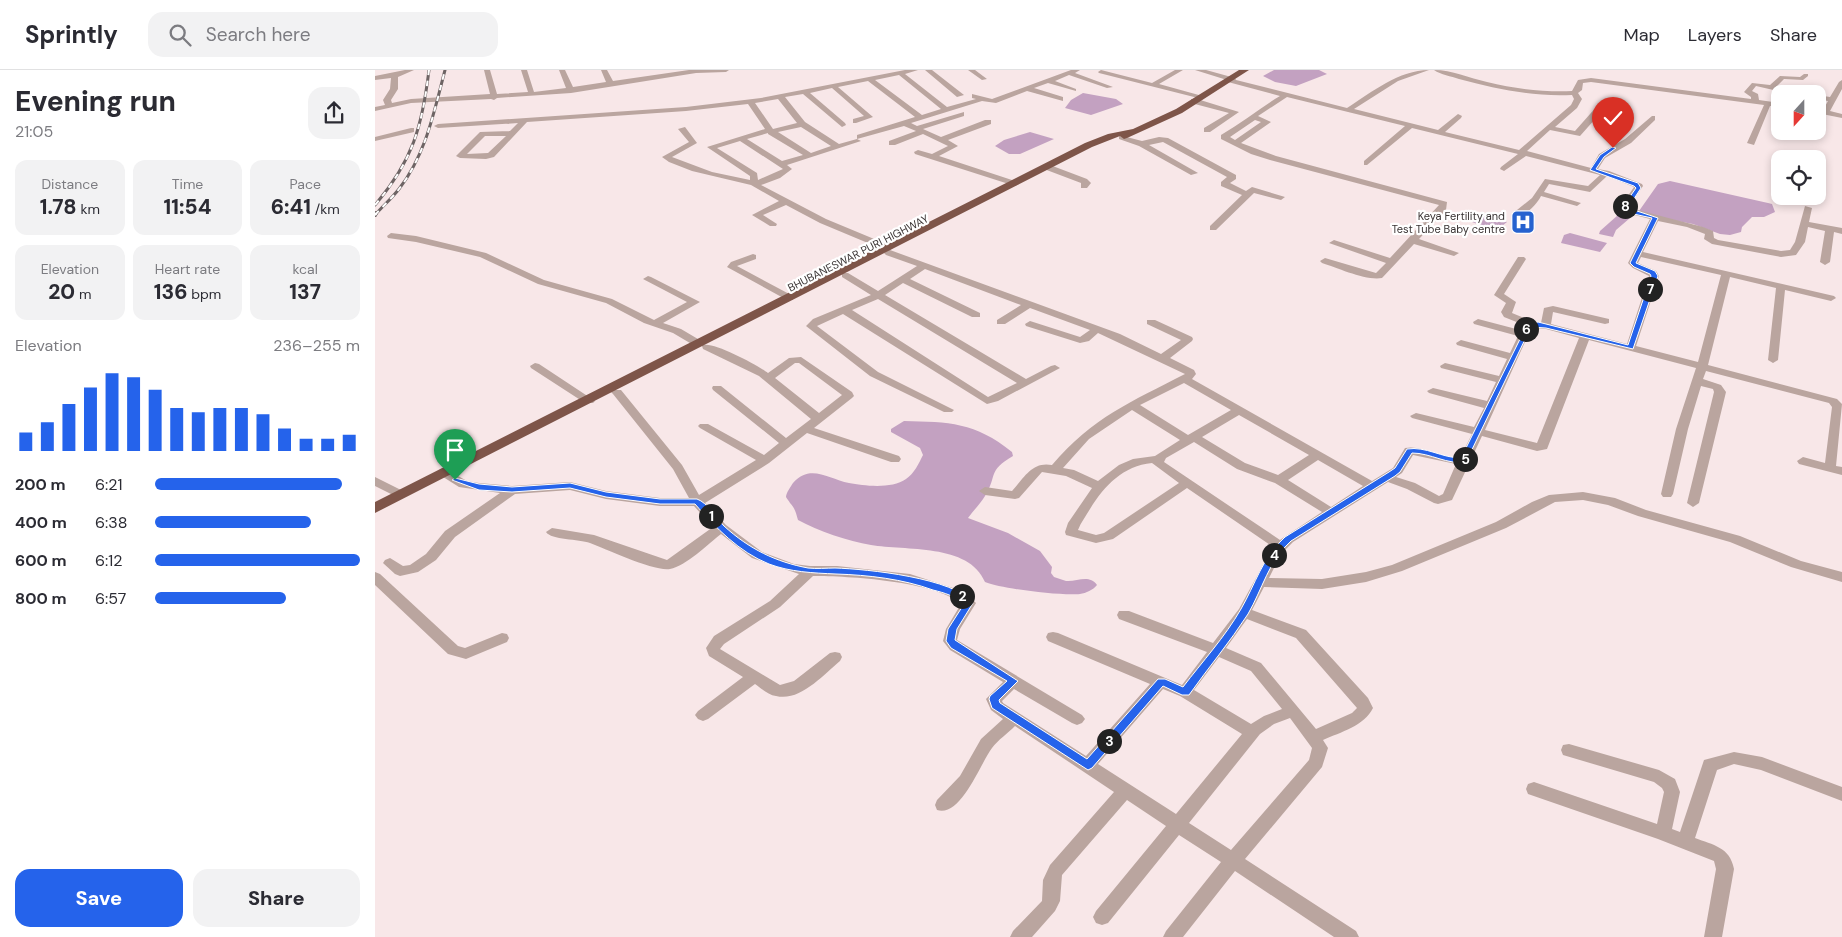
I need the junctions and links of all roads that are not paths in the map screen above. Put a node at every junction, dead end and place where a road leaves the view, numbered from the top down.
1 (411, 70) edge
2 (487, 70) edge
3 (524, 70) edge
4 (562, 70) edge
5 (604, 70) edge
6 (651, 70) edge
7 (726, 70) edge
8 (915, 70) edge
9 (928, 70) edge
10 (971, 70) edge
11 (1077, 70) edge
12 (1180, 70) edge
13 (1198, 70) edge
14 (1245, 70) edge
15 (1426, 70) edge
16 (1437, 70) edge
17 (1101, 72) dead end
18 (899, 73) junction
19 (1069, 73) junction
20 (1135, 74) dead end
21 (1806, 75) dead end
22 (395, 76) junction
23 (375, 78) edge
24 (1127, 78) junction
25 (870, 79) junction
26 (984, 79) dead end
27 (641, 80) junction
28 (1231, 80) junction
29 (1049, 81) junction
30 (1842, 82) edge
31 (1155, 84) junction
32 (611, 85) junction
33 (1774, 85) edge
34 (833, 86) junction
35 (1109, 87) dead end
36 (1771, 87) edge
37 (1028, 89) junction
38 (1074, 90) dead end
39 (571, 91) junction
40 (805, 92) junction
41 (1574, 93) junction
42 (971, 94) dead end
43 (532, 95) junction
44 (960, 95) dead end
45 (1287, 95) junction
46 (780, 96) junction
47 (494, 98) junction
48 (982, 99) junction
49 (1060, 99) dead end
50 (1198, 99) junction
51 (1826, 99) edge
52 (1832, 100) junction
53 (1755, 101) junction
54 (750, 102) junction
55 (1768, 103) junction
56 (1771, 104) edge
57 (389, 105) junction
58 (958, 106) junction
59 (1601, 107) dead end
60 (1826, 107) edge
61 (375, 109) edge
62 (946, 110) junction
63 (1348, 110) junction
64 (1826, 113) edge
65 (1458, 116) dead end
66 (1842, 116) edge
67 (921, 118) junction
68 (1253, 118) junction
69 (1652, 118) dead end
70 (524, 121) junction
71 (857, 121) dead end
72 (988, 122) dead end
73 (904, 123) junction
74 (802, 124) junction
75 (841, 125) dead end
76 (1411, 125) junction
77 (438, 126) dead end
78 (1550, 128) junction
79 (682, 129) dead end
80 (411, 130) dead end
81 (919, 130) junction
82 (1207, 130) dead end
83 (770, 131) junction
84 (1440, 132) junction
85 (513, 133) junction
86 (1127, 134) junction
87 (740, 138) junction
88 (375, 139) edge
89 (941, 140) junction
90 (1237, 142) junction
91 (892, 143) dead end
92 (1751, 143) dead end
93 (1142, 144) junction
94 (839, 147) junction
95 (918, 152) dead end
96 (1523, 152) junction
97 (809, 155) junction
98 (932, 157) junction
99 (1367, 163) dead end
100 (781, 164) junction
101 (1049, 168) junction
102 (1504, 169) dead end
103 (1593, 170) junction
104 (1194, 173) dead end
105 (1606, 173) junction
106 (754, 183) junction
107 (1015, 184) junction
108 (1084, 186) dead end
109 (1539, 193) junction
110 (1247, 194) junction
111 (1281, 197) dead end
112 (785, 202) junction
113 (1577, 202) dead end
114 (1808, 208) dead end
115 (1515, 216) dead end
116 (1656, 218) junction
117 (773, 224) dead end
118 (1804, 224) junction
119 (1213, 228) dead end
120 (1830, 228) junction
121 (1842, 231) edge
122 (391, 236) dead end
123 (910, 239) junction
124 (1412, 240) junction
125 (1334, 243) dead end
126 (889, 250) junction
127 (1454, 253) dead end
128 (1637, 253) junction
129 (753, 257) dead end
130 (1521, 259) dead end
131 (1325, 261) dead end
132 (1393, 262) junction
133 (1825, 262) dead end
134 (924, 266) junction
135 (1726, 274) junction
136 (845, 275) junction
137 (648, 279) dead end
138 (903, 279) junction
139 (822, 284) junction
140 (1781, 286) junction
141 (879, 294) junction
142 (790, 298) junction
143 (1831, 298) dead end
144 (1028, 304) junction
145 (844, 310) junction
146 (976, 315) dead end
147 (1605, 321) dead end
148 (1001, 322) dead end
149 (1151, 322) dead end
150 (1478, 322) dead end
151 (655, 323) junction
152 (1029, 324) dead end
153 (1546, 326) junction
154 (1097, 329) junction
155 (1528, 329) junction
156 (730, 332) junction
157 (1585, 336) junction
158 (1461, 343) dead end
159 (703, 345) junction
160 (1631, 347) junction
161 (1513, 357) junction
162 (1163, 358) junction
163 (1773, 360) dead end
164 (535, 366) dead end
165 (1445, 366) dead end
166 (1702, 367) junction
167 (1055, 368) dead end
168 (768, 378) junction
169 (1185, 378) junction
170 (1503, 380) junction
171 (1697, 381) junction
172 (1025, 383) junction
173 (717, 388) dead end
174 (1433, 391) dead end
175 (617, 392) junction
176 (592, 400) junction
177 (1131, 404) junction
178 (1491, 406) junction
179 (948, 410) dead end
180 (1239, 410) junction
181 (1416, 416) dead end
182 (1839, 416) edge
183 (819, 419) junction
184 (704, 426) dead end
185 (807, 429) junction
186 (1479, 432) junction
187 (1191, 439) junction
188 (1838, 443) edge
189 (787, 444) junction
190 (1318, 455) junction
191 (895, 458) dead end
192 (1158, 459) junction
193 (765, 460) junction
194 (1463, 460) junction
195 (1803, 461) dead end
196 (1055, 469) junction
197 (1836, 469) edge
198 (443, 472) junction
199 (1386, 478) junction
200 (1279, 480) junction
201 (375, 482) edge
202 (1186, 483) junction
203 (1099, 486) junction
204 (1372, 486) junction
205 (512, 490) junction
206 (985, 491) dead end
207 (1667, 494) dead end
208 (401, 495) junction
209 (697, 502) junction
210 (1693, 503) dead end
211 (375, 508) edge
212 (1330, 512) junction
213 (721, 528) junction
214 (552, 532) dead end
215 (1280, 546) junction
216 (390, 563) dead end
217 (810, 571) junction
218 (375, 577) edge
219 (1842, 577) edge
220 (1256, 589) junction
221 (1244, 612) junction
222 (1123, 615) dead end
223 (502, 638) dead end
224 (1053, 638) dead end
225 (1217, 650) junction
226 (835, 657) dead end
227 (754, 677) junction
228 (1013, 681) junction
229 (1161, 682) junction
230 (1185, 692) junction
231 (1293, 711) junction
232 (703, 715) dead end
233 (1014, 718) junction
234 (1077, 719) dead end
235 (1253, 733) junction
236 (1314, 736) junction
237 (1569, 750) dead end
238 (1088, 765) junction
239 (1125, 790) junction
240 (1533, 790) dead end
241 (1842, 794) edge
242 (943, 805) dead end
243 (1178, 824) junction
244 (1663, 833) junction
245 (1685, 842) junction
246 (1233, 860) junction
247 (1102, 917) dead end
248 (1019, 937) edge
249 (1172, 937) edge
250 (1350, 937) edge
251 (1713, 937) edge

1 - 22 street
2 - 47 street
3 - 43 street
4 - 39 street
5 - 32 street
6 - 27 street
7 - 27 street
8 - 18 street
9 - 44 street
10 - 26 street
11 - 19 street
12 - 31 street
13 - 28 street
14 - 28 highway, BHUBANESWAR PURI HIGHWAY
15 - 63 street
16 - 41 street
17 - 24 street
18 - 25 street
18 - 62 street
19 - 29 street
19 - 35 street
20 - 24 street
21 - 33 street
22 - 23 street
22 - 57 street
24 - 31 street
25 - 34 street
25 - 67 street
27 - 32 street
28 - 45 street
28 - 50 highway, BHUBANESWAR PURI HIGHWAY
29 - 37 street
29 - 38 street
30 - 52 street
31 - 50 street
32 - 39 street
34 - 40 street
34 - 71 street
36 - 53 street
37 - 48 street
37 - 49 street
39 - 43 street
40 - 46 street
40 - 75 street
41 - 53 street
41 - 78 street
42 - 48 street
43 - 47 street
45 - 63 street
45 - 68 street
46 - 54 street
46 - 74 street
47 - 57 street
48 - 58 street
50 - 82 street
50 - 86 highway, BHUBANESWAR PURI HIGHWAY
51 - 52 street
52 - 60 street
53 - 55 street
54 - 70 street
54 - 83 street
55 - 56 street
55 - 92 street
57 - 61 street
58 - 62 street
58 - 81 street
59 - 78 street
62 - 67 street
63 - 76 street
64 - 66 street
65 - 84 street
67 - 73 street
68 - 90 street
68 - 90 street
69 - 103 street
70 - 77 street
70 - 85 street
72 - 89 street
73 - 81 street
73 - 94 street
74 - 83 street
74 - 94 street
76 - 84 street
76 - 99 street
78 - 96 street
79 - 106 street
80 - 88 street
81 - 89 street
81 - 91 street
83 - 87 street
83 - 97 street
84 - 96 street
85 - 85 street
86 - 93 street
86 - 101 highway, BHUBANESWAR PURI HIGHWAY
87 - 100 street
87 - 106 street
89 - 98 street
90 - 124 street
93 - 104 street
93 - 110 street
94 - 97 street
95 - 98 street
96 - 102 street
96 - 103 street
97 - 100 street
98 - 107 street
100 - 106 street
101 - 107 highway, BHUBANESWAR PURI HIGHWAY
101 - 108 street
101 - 123 highway, BHUBANESWAR PURI HIGHWAY
103 - 105 street
105 - 109 street
105 - 116 street
106 - 112 street
107 - 123 highway, BHUBANESWAR PURI HIGHWAY
109 - 113 street
109 - 115 street
110 - 111 street
110 - 119 street
112 - 117 street
112 - 126 street
114 - 118 street
116 - 118 street
116 - 128 street
118 - 120 street
120 - 121 street
120 - 133 street
122 - 151 street
123 - 126 highway, BHUBANESWAR PURI HIGHWAY
124 - 127 street
124 - 132 street
125 - 132 street
126 - 134 street
126 - 136 highway, BHUBANESWAR PURI HIGHWAY
126 - 139 highway, BHUBANESWAR PURI HIGHWAY
128 - 135 street
128 - 160 street
129 - 142 street
130 - 155 street
131 - 132 street
134 - 138 street
134 - 144 street
135 - 140 street
135 - 166 street
136 - 139 highway, BHUBANESWAR PURI HIGHWAY
136 - 141 street
137 - 151 street
138 - 141 street
138 - 146 street
139 - 142 highway, BHUBANESWAR PURI HIGHWAY
139 - 156 highway, BHUBANESWAR PURI HIGHWAY
140 - 143 street
140 - 163 street
141 - 145 street
141 - 172 street
142 - 156 highway, BHUBANESWAR PURI HIGHWAY
144 - 148 street
144 - 154 street
145 - 172 street
145 - 179 street
147 - 153 street
149 - 162 street
150 - 155 street
151 - 159 street
152 - 154 street
153 - 155 street
153 - 157 street
154 - 162 street
155 - 161 street
156 - 159 highway, BHUBANESWAR PURI HIGHWAY
157 - 160 street
157 - 186 street
158 - 161 street
159 - 168 street
159 - 175 highway, BHUBANESWAR PURI HIGHWAY
159 - 176 highway, BHUBANESWAR PURI HIGHWAY
160 - 166 street
161 - 170 street
162 - 169 street
164 - 176 street
165 - 170 street
166 - 171 street
166 - 182 street
167 - 172 street
168 - 183 street
168 - 183 street
169 - 177 street
169 - 180 street
170 - 178 street
171 - 207 street
171 - 210 street
173 - 189 street
174 - 178 street
175 - 176 highway, BHUBANESWAR PURI HIGHWAY
175 - 209 street
176 - 198 highway, BHUBANESWAR PURI HIGHWAY
177 - 187 street
177 - 196 street
178 - 186 street
180 - 187 street
180 - 190 street
181 - 186 street
182 - 188 street
183 - 185 street
184 - 193 street
185 - 189 street
185 - 191 street
186 - 194 street
187 - 192 street
187 - 200 street
188 - 197 street
189 - 193 street
190 - 200 street
190 - 204 street
192 - 202 street
192 - 203 street
193 - 209 street
194 - 199 street
194 - 199 street
195 - 197 street
196 - 203 street
196 - 206 street
198 - 205 street
198 - 208 highway, BHUBANESWAR PURI HIGHWAY
199 - 204 street
200 - 212 street
201 - 208 street
202 - 203 street
202 - 215 street
204 - 212 street
205 - 209 street
205 - 216 street
208 - 211 highway, BHUBANESWAR PURI HIGHWAY
209 - 213 street
212 - 215 street
213 - 214 street
213 - 217 street
215 - 220 street
217 - 227 street
217 - 228 street
218 - 223 street
219 - 220 street
220 - 221 street
221 - 225 street
221 - 236 street
222 - 225 street
224 - 229 street
225 - 230 street
225 - 231 street
226 - 227 street
227 - 232 street
228 - 233 street
228 - 234 street
229 - 230 street
229 - 238 street
230 - 235 street
231 - 235 street
231 - 236 street
233 - 238 street
233 - 242 street
235 - 243 street
236 - 246 street
237 - 244 street
238 - 239 street
239 - 243 street
239 - 248 street
240 - 244 street
241 - 245 street
243 - 246 street
243 - 247 street
244 - 245 street
245 - 251 street
246 - 249 street
246 - 250 street

